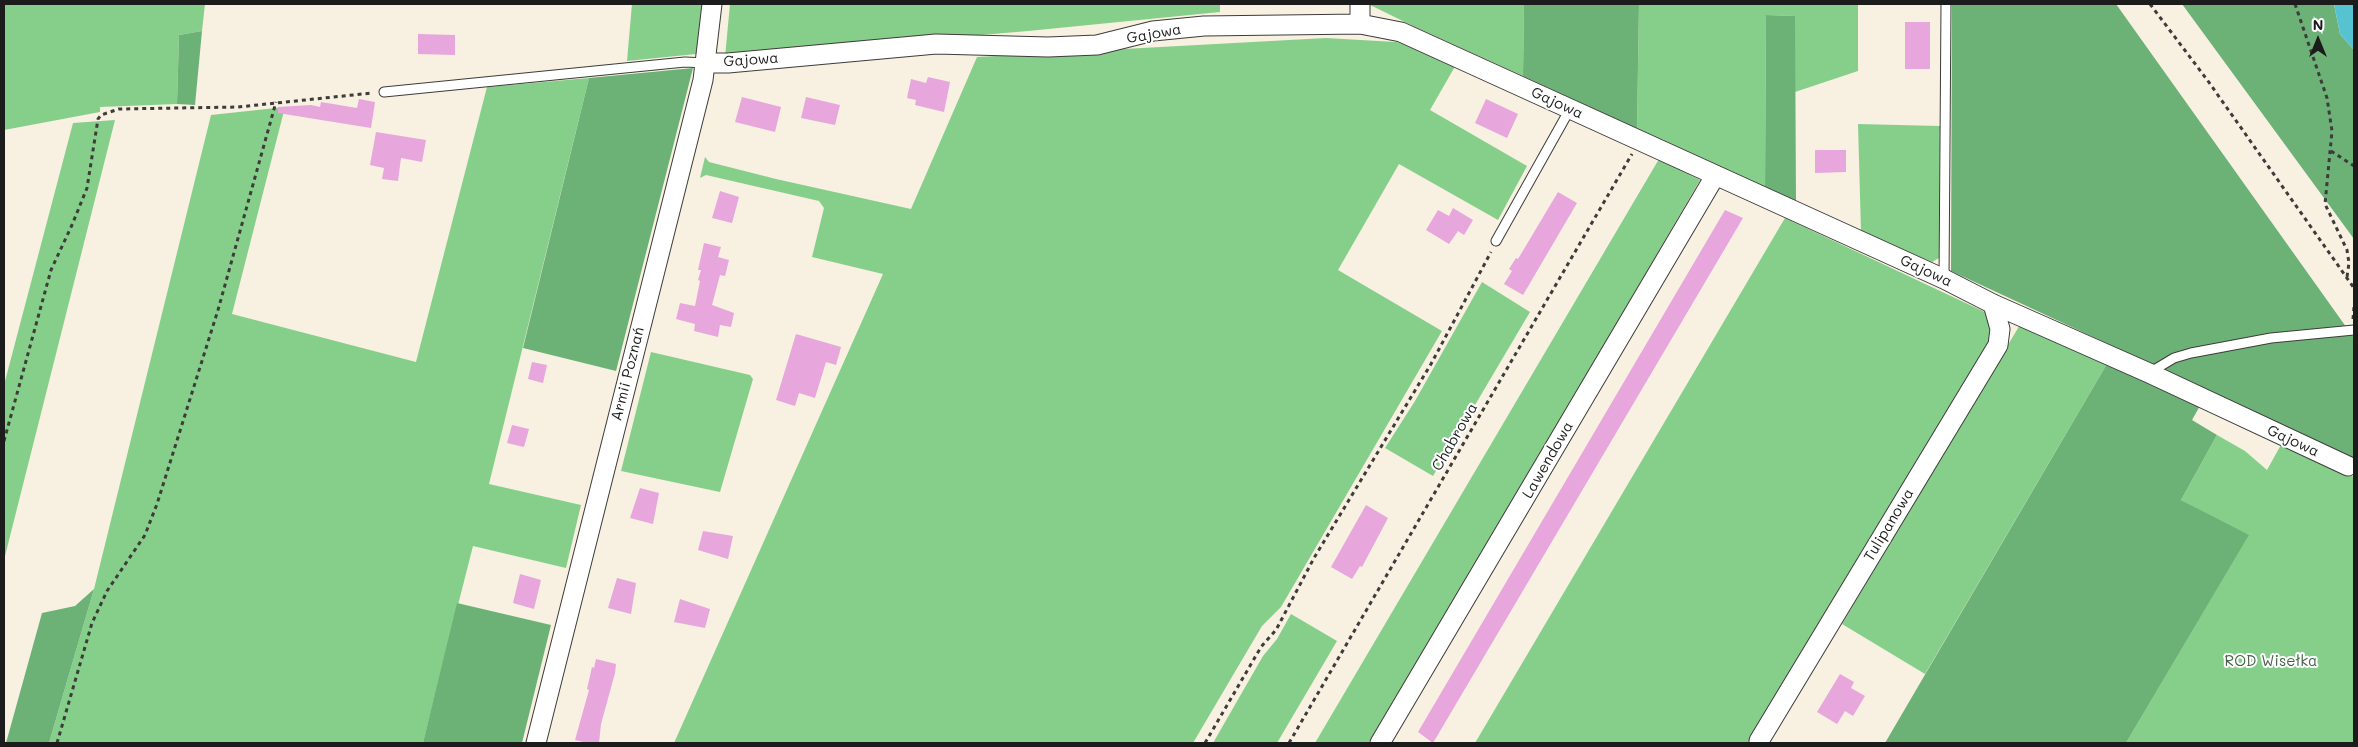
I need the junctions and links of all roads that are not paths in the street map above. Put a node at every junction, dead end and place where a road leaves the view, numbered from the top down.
1 (712, 4) edge
2 (1360, 4) edge
3 (1946, 4) edge
4 (1360, 24) junction
5 (706, 63) junction
6 (384, 92) road end
7 (1570, 109) junction
8 (1715, 176) junction
9 (1496, 241) road end
10 (1944, 279) junction
11 (1993, 304) junction
12 (2354, 330) edge
13 (2149, 373) junction
14 (2348, 466) dead end
15 (1759, 740) dead end
16 (536, 743) edge
17 (1380, 743) edge

1 - 5 street, Armii Poznań
2 - 4 street
3 - 10 lane
4 - 5 street, Gajowa
4 - 7 street, Gajowa
5 - 6 lane
5 - 16 street, Armii Poznań
7 - 8 street, Gajowa
7 - 9 lane
8 - 10 street, Gajowa
8 - 17 street, Lawendowa
10 - 11 street, Gajowa
11 - 13 street, Gajowa
11 - 15 street, Tulipanowa
12 - 13 lane
13 - 14 street, Gajowa

